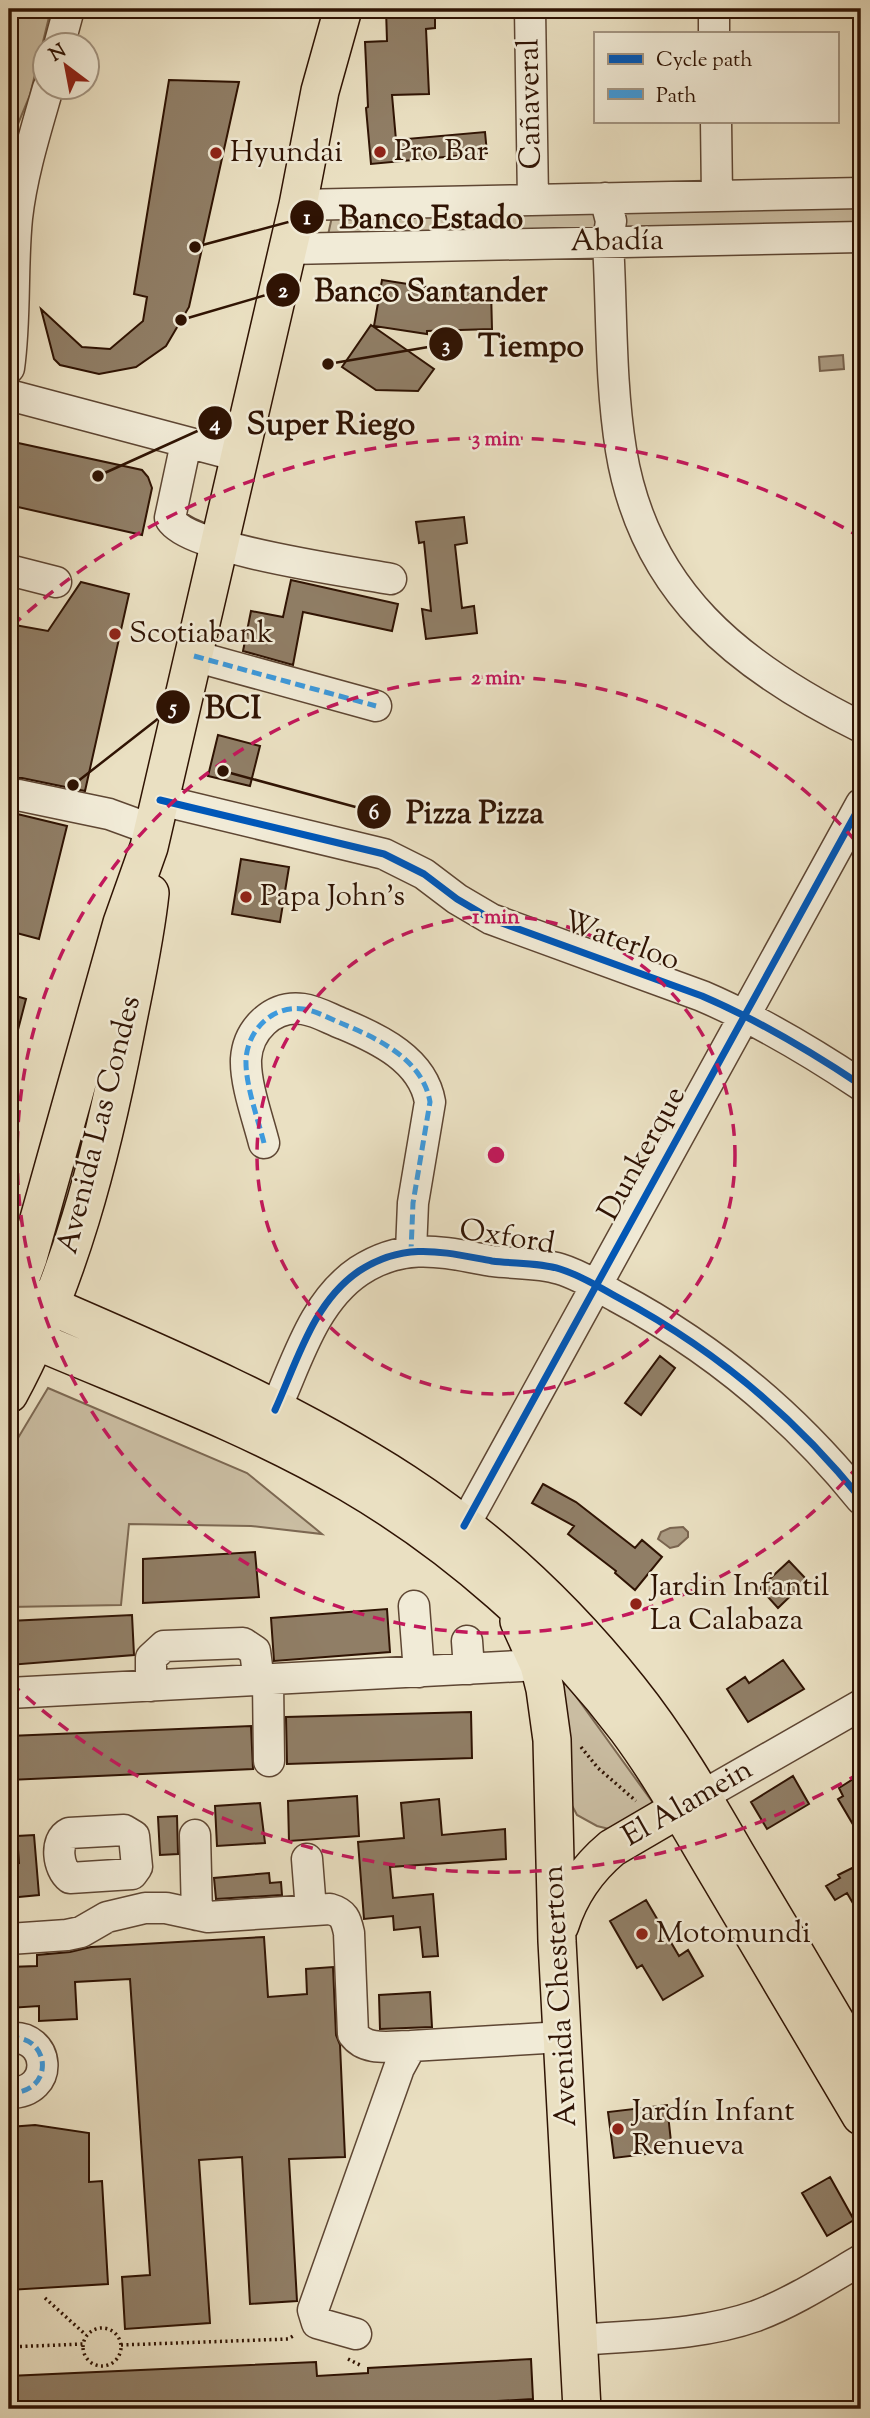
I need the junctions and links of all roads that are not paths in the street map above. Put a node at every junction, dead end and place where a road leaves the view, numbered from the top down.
1 (69, 9) edge
2 (322, 9) edge
3 (343, 9) edge
4 (530, 9) edge
5 (713, 9) edge
6 (63, 32) edge
7 (714, 32) edge
8 (320, 91) junction
9 (44, 102) edge
10 (716, 122) edge
11 (861, 193) edge
12 (717, 196) junction
13 (606, 198) junction
14 (533, 200) junction
15 (298, 205) junction
16 (861, 237) edge
17 (608, 242) junction
18 (288, 249) junction
19 (9, 368) edge
20 (9, 395) edge
21 (186, 443) junction
22 (239, 456) junction
23 (219, 546) junction
24 (9, 570) edge
25 (391, 579) dead end
26 (56, 582) dead end
27 (194, 656) junction
28 (376, 706) dead end
29 (861, 727) edge
30 (18, 795) dead end
31 (861, 804) edge
32 (154, 826) junction
33 (744, 1016) junction
34 (861, 1085) edge
35 (264, 1143) dead end
36 (411, 1251) junction
37 (596, 1286) junction
38 (11, 1296) edge
39 (50, 1306) junction
40 (22, 1335) edge
41 (9, 1394) edge
42 (275, 1410) junction
43 (861, 1499) edge
44 (464, 1526) junction
45 (500, 1595) junction
46 (414, 1606) dead end
47 (539, 1665) junction
48 (419, 1672) junction
49 (264, 1681) junction
50 (151, 1686) junction
51 (9, 1693) edge
52 (861, 1705) edge
53 (269, 1760) dead end
54 (690, 1802) junction
55 (554, 1803) junction
56 (195, 1835) dead end
57 (612, 1848) junction
58 (307, 1859) dead end
59 (119, 1876) dead end
60 (311, 1910) junction
61 (121, 1912) junction
62 (197, 1914) junction
63 (9, 1939) edge
64 (557, 1941) junction
65 (562, 2037) junction
66 (9, 2038) edge
67 (411, 2046) junction
68 (861, 2065) edge
69 (17, 2098) edge
70 (861, 2116) edge
71 (861, 2260) edge
72 (356, 2334) dead end
73 (579, 2340) junction
74 (582, 2409) edge

1 - 6 street
2 - 8 main road, Avenida Las Condes
3 - 8 main road, Avenida Las Condes
4 - 14 street, Cañaveral
5 - 7 street
8 - 15 main road, Avenida Las Condes
9 - 19 street
10 - 12 street
11 - 12 street, Abadía
12 - 13 street, Abadía
13 - 14 street, Abadía
13 - 17 street
14 - 15 street, Abadía
15 - 18 main road, Avenida Las Condes
16 - 17 street, Abadía
17 - 18 street, Abadía
17 - 29 street
18 - 22 main road, Avenida Las Condes
20 - 21 street
21 - 22 street
21 - 23 street
22 - 23 main road, Avenida Las Condes
23 - 25 street
23 - 27 main road, Avenida Las Condes
24 - 26 street
27 - 28 street
27 - 32 main road, Avenida Las Condes
30 - 32 street, Waterloo
31 - 33 street, Dunkerque
32 - 33 street, Waterloo
32 - 38 main road, Avenida Las Condes
32 - 39 main road, Avenida Las Condes
33 - 34 street, Waterloo
33 - 37 street, Dunkerque
35 - 36 street
36 - 37 street, Oxford
36 - 42 street, Oxford
37 - 43 street, Oxford
37 - 44 street, Dunkerque
38 - 39 main road
39 - 40 main road, Avenida Las Condes
39 - 42 main road
40 - 41 main road, Avenida Las Condes
40 - 45 main road
42 - 44 main road
44 - 54 main road
45 - 47 main road, Avenida Chesterton
45 - 54 main road
46 - 48 street
47 - 48 street
47 - 55 main road, Avenida Chesterton
48 - 49 street
49 - 50 street
49 - 50 street
49 - 53 street
50 - 51 street
52 - 54 street, El Alamein
54 - 57 main road, El Alamein
54 - 68 main road
54 - 70 main road
55 - 57 main road
55 - 64 main road, Avenida Chesterton
56 - 62 street
57 - 64 main road, El Alamein
58 - 60 street
59 - 61 street
60 - 62 street
60 - 67 street
61 - 62 street
61 - 63 street
64 - 65 main road, Avenida Chesterton
65 - 67 street
65 - 73 main road, Avenida Chesterton
66 - 69 street
67 - 72 street
71 - 73 street
73 - 74 main road, Avenida Chesterton

